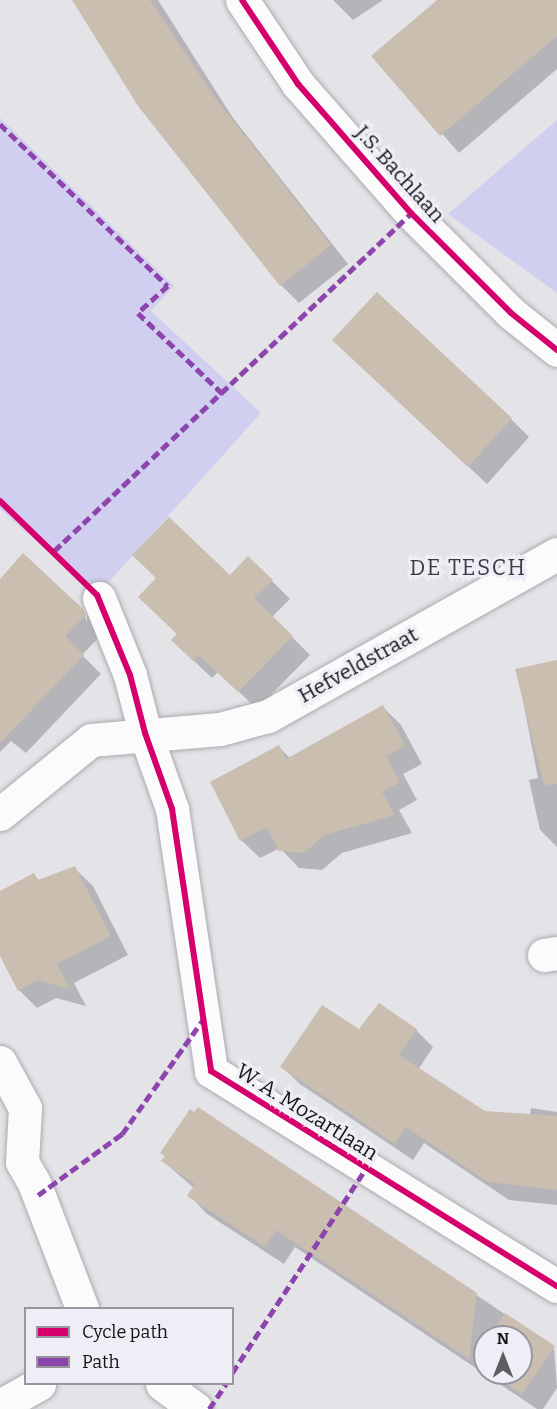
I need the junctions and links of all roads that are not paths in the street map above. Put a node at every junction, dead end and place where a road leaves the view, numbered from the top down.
1 (242, 0) edge
2 (557, 350) edge
3 (557, 554) edge
4 (99, 598) dead end
5 (145, 733) junction
6 (0, 814) edge
7 (0, 1062) edge
8 (557, 1286) edge
9 (82, 1307) edge
10 (36, 1385) edge
11 (165, 1385) edge
12 (0, 1406) edge
13 (196, 1409) edge

1 - 2 street, J.S. Bachlaan
3 - 5 street, Hefveldstraat
4 - 5 street
5 - 6 street, Hefveldstraat
5 - 8 street, W. A. Mozartlaan
7 - 9 street
10 - 12 street
11 - 13 street

